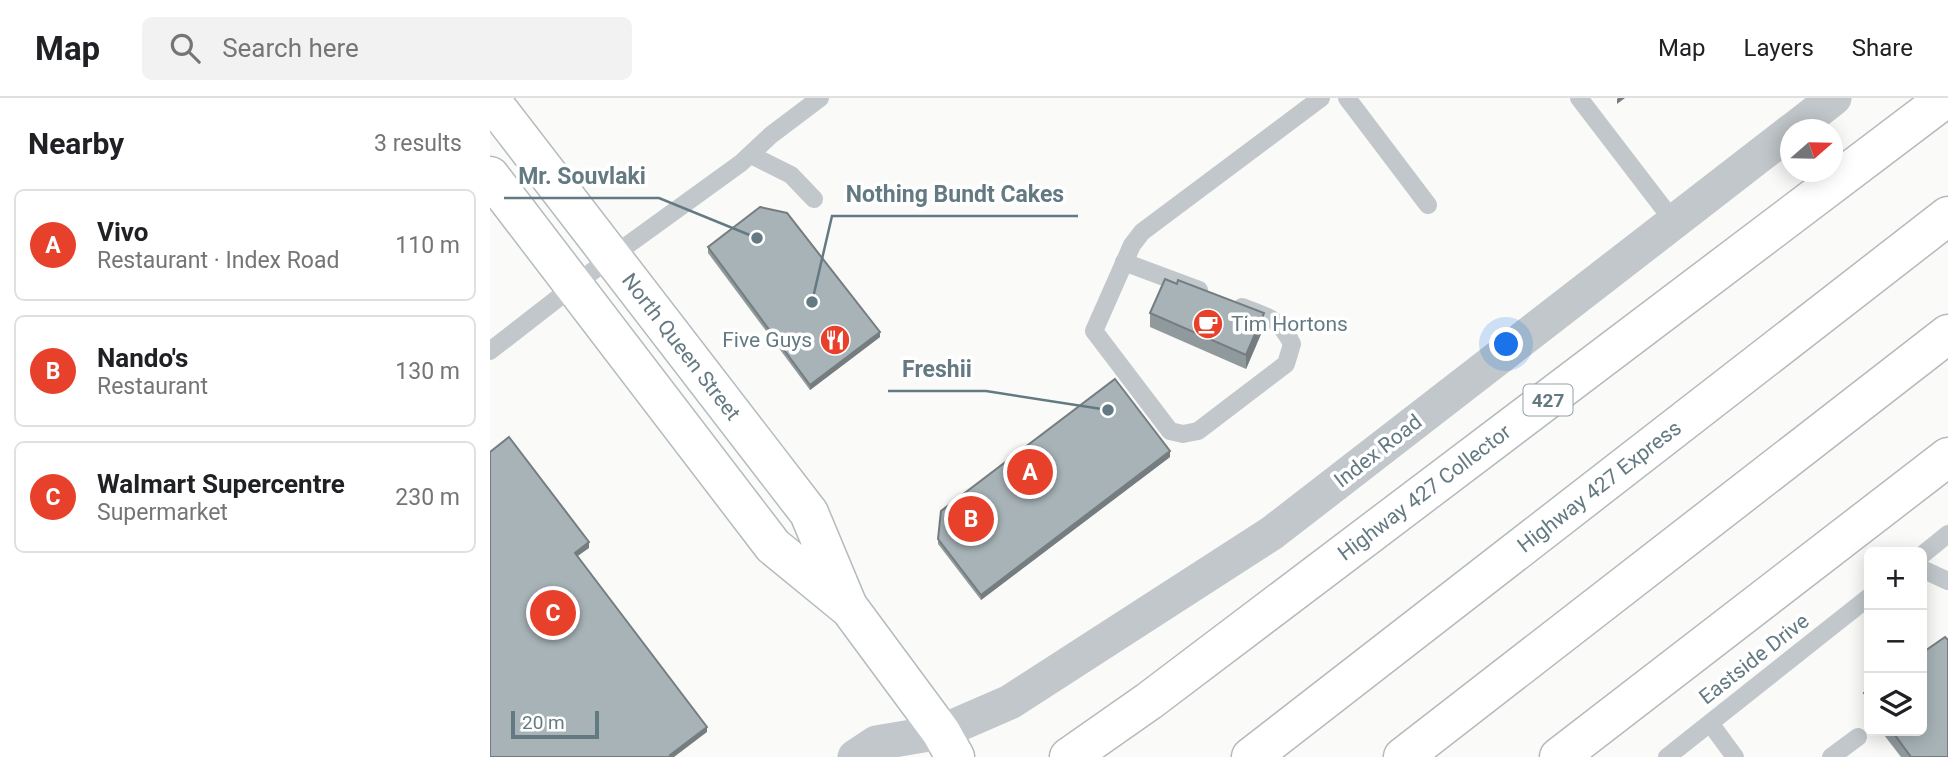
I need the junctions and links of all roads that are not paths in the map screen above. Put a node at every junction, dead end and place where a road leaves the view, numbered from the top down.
1 (820, 98) edge
2 (1321, 98) edge
3 (1347, 98) edge
4 (1579, 98) edge
5 (1834, 98) edge
6 (1946, 98) edge
7 (490, 99) edge
8 (1807, 119) edge
9 (1780, 140) edge
10 (751, 155) junction
11 (490, 176) edge
12 (814, 198) dead end
13 (1428, 205) dead end
14 (1948, 216) edge
15 (1674, 222) junction
16 (611, 257) junction
17 (1124, 262) junction
18 (574, 286) junction
19 (1948, 334) edge
20 (490, 351) edge
21 (1948, 457) edge
22 (1948, 534) edge
23 (1927, 551) edge
24 (1927, 571) edge
25 (1948, 581) edge
26 (1864, 601) edge
27 (849, 609) junction
28 (1710, 723) junction
29 (1858, 737) dead end
30 (948, 744) edge
31 (855, 757) edge
32 (1069, 757) edge
33 (1251, 757) edge
34 (1403, 757) edge
35 (1559, 757) edge
36 (1667, 757) edge
37 (1735, 757) edge
38 (1831, 757) edge

1 - 10 lane
2 - 17 lane
3 - 13 lane
4 - 15 lane
5 - 8 street, Index Road
6 - 32 main road, Highway 427 Collector / 427
7 - 16 main road, North Queen Street
9 - 15 street, Index Road
10 - 12 lane
10 - 16 lane
11 - 18 main road, North Queen Street
14 - 33 main road, Highway 427 Express
15 - 30 street, Index Road
16 - 18 lane
16 - 27 main road, North Queen Street
17 - 17 lane
18 - 20 lane
18 - 27 main road, North Queen Street
19 - 34 main road
21 - 35 main road
22 - 23 lane
24 - 25 lane
26 - 28 lane, Eastside Drive
27 - 30 main road, North Queen Street
28 - 36 lane, Eastside Drive
28 - 37 lane
29 - 38 lane
30 - 31 street, Index Road

